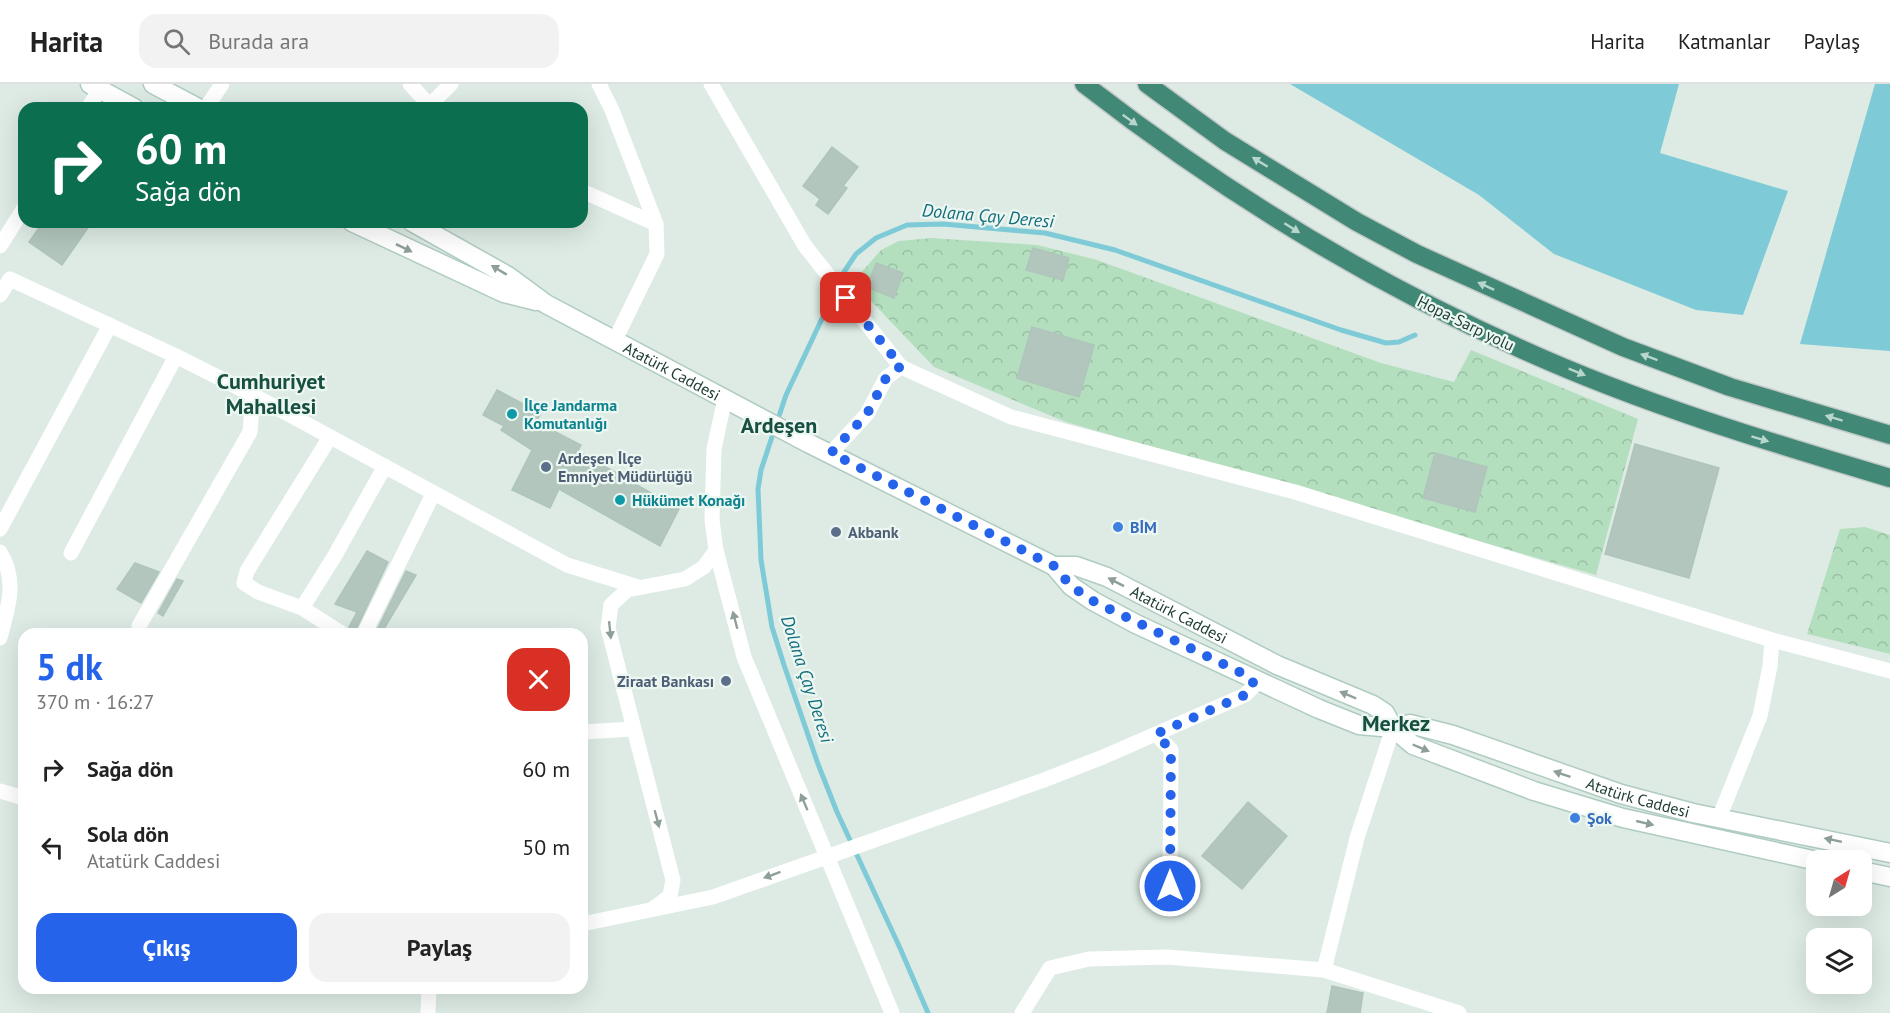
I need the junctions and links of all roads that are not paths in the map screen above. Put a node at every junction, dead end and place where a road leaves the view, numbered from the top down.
1 (153, 84) edge
2 (222, 84) edge
3 (410, 84) edge
4 (452, 84) edge
5 (599, 84) edge
6 (711, 84) edge
7 (1083, 84) edge
8 (1147, 84) edge
9 (95, 87) edge
10 (90, 102) edge
11 (123, 102) edge
12 (187, 102) edge
13 (210, 102) edge
14 (426, 102) edge
15 (435, 102) edge
16 (588, 194) edge
17 (18, 218) edge
18 (656, 225) junction
19 (365, 228) edge
20 (423, 228) edge
21 (0, 246) edge
22 (5, 276) edge
23 (0, 295) edge
24 (546, 304) junction
25 (110, 325) junction
26 (615, 340) junction
27 (176, 356) junction
28 (901, 366) junction
29 (253, 395) junction
30 (725, 398) junction
31 (1890, 435) edge
32 (330, 437) junction
33 (831, 453) junction
34 (385, 466) junction
35 (1890, 478) edge
36 (433, 494) junction
37 (0, 530) edge
38 (716, 550) junction
39 (0, 552) edge
40 (71, 553) dead end
41 (1054, 566) junction
42 (638, 587) junction
43 (302, 608) junction
44 (139, 627) dead end
45 (334, 628) edge
46 (367, 628) edge
47 (0, 638) edge
48 (1772, 640) junction
49 (1890, 671) edge
50 (1250, 677) junction
51 (1393, 728) junction
52 (633, 729) junction
53 (588, 732) edge
54 (1156, 734) junction
55 (0, 791) edge
56 (18, 796) edge
57 (1719, 818) junction
58 (1890, 853) edge
59 (832, 854) junction
60 (1806, 859) edge
61 (1872, 873) edge
62 (1890, 876) edge
63 (1170, 886) dead end
64 (650, 911) junction
65 (588, 923) edge
66 (1324, 970) junction
67 (429, 994) edge
68 (428, 1013) edge
69 (892, 1013) edge
70 (1022, 1013) edge
71 (1459, 1013) edge

1 - 12 main road
2 - 13 street
3 - 14 street
4 - 15 street
5 - 18 street
6 - 28 street
7 -> 35 highway, Hopa-Sarp yolu
31 -> 8 highway
9 - 10 street
9 - 11 main road
16 - 18 street
17 - 21 street
18 - 26 street
19 -> 24 main road, Atatürk Caddesi
24 -> 20 main road, Atatürk Caddesi
22 - 23 street
22 - 25 street
24 - 26 main road, Atatürk Caddesi
25 - 27 street
25 - 37 street
26 - 30 main road, Atatürk Caddesi
27 - 29 street
27 - 40 street
28 - 33 street
28 - 48 street
29 - 32 street
29 - 44 street
30 - 33 main road, Atatürk Caddesi
30 - 38 street
32 - 34 street
32 - 43 street
33 - 41 main road, Atatürk Caddesi
34 - 36 street
34 - 43 street
36 - 42 street
36 - 46 street
38 - 42 street
59 -> 38 street
39 - 47 street
41 - 50 main road, Atatürk Caddesi
51 -> 41 main road, Atatürk Caddesi
42 -> 52 street
43 - 45 street
48 - 49 street
48 - 57 street
50 - 51 main road, Atatürk Caddesi
50 - 54 street
57 -> 51 main road, Atatürk Caddesi
51 -> 60 main road, Atatürk Caddesi
51 - 66 street
52 - 53 street
52 -> 64 street
54 - 59 street
54 - 63 street
55 - 56 street
58 -> 57 main road, Atatürk Caddesi
59 -> 64 street
59 - 69 street
61 - 62 main road
64 - 65 street
66 - 70 street
66 - 71 street
67 - 68 street

